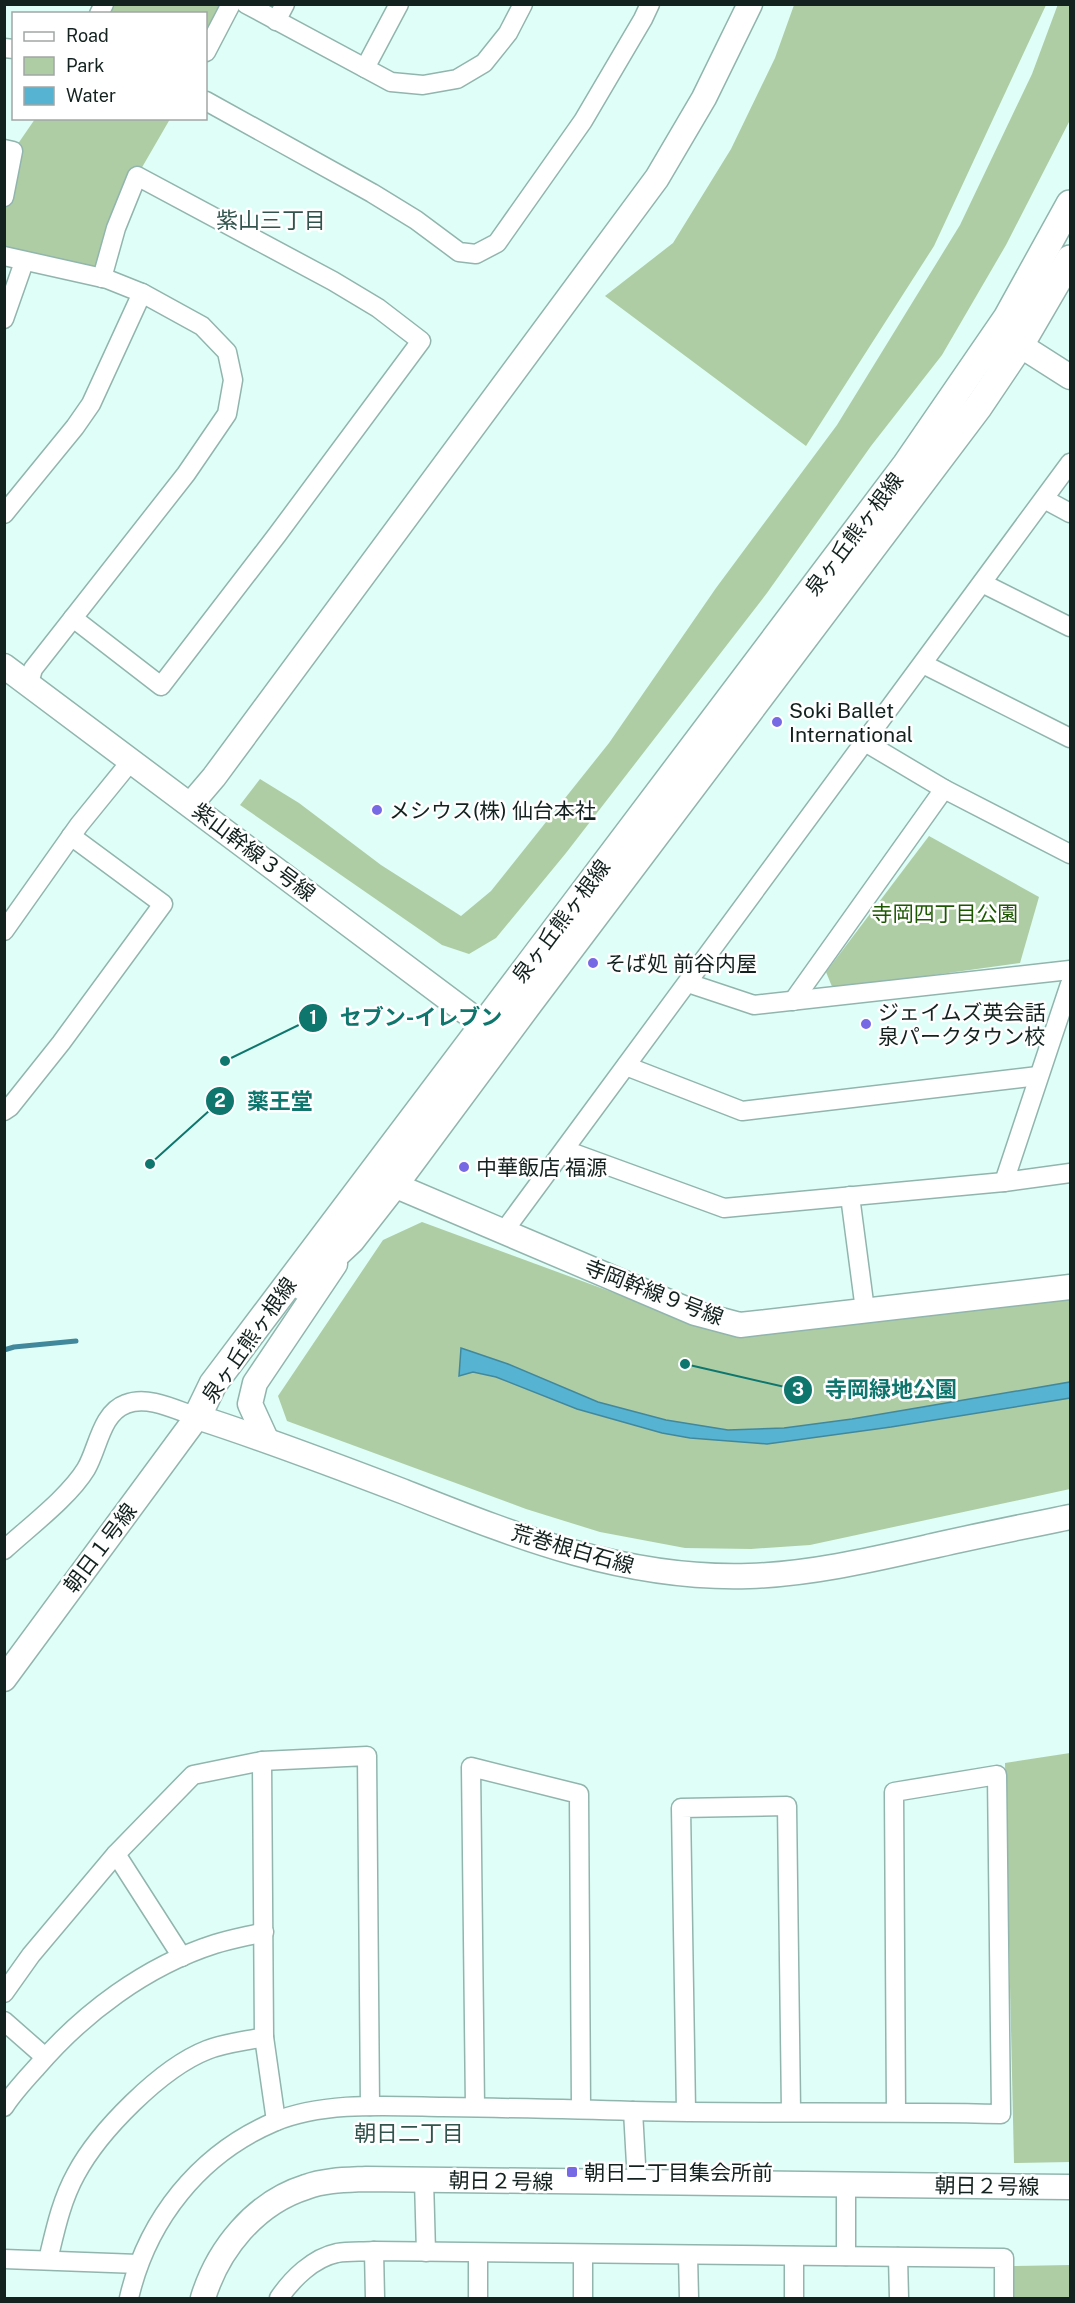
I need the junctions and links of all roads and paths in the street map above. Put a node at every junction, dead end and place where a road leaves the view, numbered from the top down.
1 (231, 4) edge
2 (246, 4) edge
3 (285, 4) edge
4 (399, 4) edge
5 (523, 4) edge
6 (650, 4) edge
7 (750, 4) edge
8 (276, 21) junction
9 (207, 50) edge
10 (365, 68) junction
11 (207, 102) edge
12 (4, 149) edge
13 (4, 197) edge
14 (1071, 204) edge
15 (4, 256) edge
16 (1071, 259) edge
17 (24, 262) junction
18 (102, 278) junction
19 (142, 293) junction
20 (4, 319) edge
21 (1020, 345) junction
22 (1071, 377) edge
23 (1071, 463) edge
24 (1044, 499) junction
25 (1071, 513) edge
26 (4, 514) edge
27 (982, 583) junction
28 (73, 618) junction
29 (1071, 627) edge
30 (923, 664) junction
31 (4, 666) edge
32 (29, 683) junction
33 (1071, 738) edge
34 (865, 742) junction
35 (131, 761) junction
36 (944, 789) junction
37 (191, 804) junction
38 (72, 836) junction
39 (1071, 854) edge
40 (4, 932) edge
41 (1071, 970) edge
42 (688, 983) junction
43 (1071, 984) edge
44 (793, 1001) junction
45 (493, 1032) junction
46 (626, 1066) junction
47 (1038, 1076) junction
48 (4, 1111) edge
49 (565, 1150) junction
50 (1071, 1173) edge
51 (1004, 1182) junction
52 (394, 1185) junction
53 (850, 1196) junction
54 (504, 1232) junction
55 (351, 1240) junction
56 (1071, 1287) edge
57 (865, 1310) junction
58 (197, 1417) junction
59 (266, 1439) junction
60 (1071, 1517) edge
61 (4, 1550) edge
62 (4, 1679) edge
63 (262, 1761) junction
64 (116, 1854) junction
65 (264, 1932) junction
66 (182, 1957) junction
67 (4, 1993) edge
68 (4, 2021) edge
69 (264, 2037) junction
70 (45, 2057) junction
71 (370, 2106) junction
72 (4, 2107) edge
73 (475, 2108) junction
74 (581, 2108) junction
75 (686, 2110) junction
76 (633, 2111) junction
77 (791, 2111) junction
78 (896, 2112) junction
79 (276, 2121) junction
80 (424, 2180) junction
81 (636, 2182) junction
82 (846, 2184) junction
83 (1071, 2187) edge
84 (375, 2251) junction
85 (426, 2252) junction
86 (478, 2253) junction
87 (583, 2254) junction
88 (688, 2254) junction
89 (794, 2256) junction
90 (846, 2256) junction
91 (898, 2257) junction
92 (4, 2259) edge
93 (48, 2260) junction
94 (138, 2265) junction
95 (129, 2298) edge
96 (203, 2298) edge
97 (279, 2298) edge
98 (375, 2298) edge
99 (478, 2298) edge
100 (583, 2298) edge
101 (689, 2298) edge
102 (794, 2298) edge
103 (899, 2298) edge
104 (1004, 2298) edge

1 - 9 street
2 - 8 street
3 - 8 street
4 - 10 street
5 - 10 street
6 - 11 street
7 - 37 street
8 - 10 street
12 - 13 street
14 - 45 main road, 泉ヶ丘熊ヶ根線
15 - 17 street
16 - 21 main road, 泉ヶ丘熊ヶ根線
17 - 18 street
17 - 20 street
18 - 19 street
18 - 28 street
19 - 26 street
19 - 28 street
21 - 22 street
21 - 45 main road, 泉ヶ丘熊ヶ根線
23 - 24 street
24 - 25 street
24 - 27 street
27 - 29 street
27 - 30 street
28 - 32 street
30 - 33 street
30 - 34 street
31 - 32 street, 紫山幹線３号線
32 - 35 street, 紫山幹線３号線
34 - 36 street
34 - 42 street
35 - 37 street, 紫山幹線３号線
35 - 38 street
36 - 39 street
36 - 44 street
37 - 45 street, 紫山幹線３号線
38 - 40 street
38 - 48 street
41 - 44 street
42 - 44 street
42 - 46 street
43 - 47 street
45 - 52 main road, 泉ヶ丘熊ヶ根線
45 - 58 main road, 泉ヶ丘熊ヶ根線
46 - 47 street
46 - 49 street
47 - 51 street
49 - 53 street
49 - 54 street
50 - 51 street
51 - 53 street
52 - 54 street, 寺岡幹線９号線
52 - 55 main road, 泉ヶ丘熊ヶ根線
53 - 57 street
54 - 57 street, 寺岡幹線９号線
55 - 58 main road, 泉ヶ丘熊ヶ根線
55 - 59 street
56 - 57 street, 寺岡幹線９号線
58 - 59 street, 荒巻根白石線
58 - 61 street
58 - 62 street, 朝日１号線
59 - 60 street, 荒巻根白石線
63 - 64 street
63 - 65 street
63 - 71 street
64 - 66 street
64 - 67 street
65 - 66 street
65 - 69 street
66 - 70 street
68 - 70 street
69 - 79 street
69 - 93 street
70 - 72 street
71 - 73 street
71 - 79 street
73 - 74 street
73 - 74 street
74 - 76 street
75 - 76 street
75 - 77 street
75 - 77 street
76 - 81 street
77 - 78 street
78 - 78 street
79 - 94 street
80 - 81 street, 朝日２号線
80 - 85 street
80 - 96 street, 朝日２号線
81 - 82 street, 朝日２号線
82 - 83 street, 朝日２号線
82 - 90 street
84 - 85 street
84 - 97 street
84 - 98 street
85 - 86 street
86 - 87 street
86 - 99 street
87 - 88 street
87 - 100 street
88 - 89 street
88 - 101 street
89 - 90 street
89 - 102 street
90 - 91 street
91 - 103 street
91 - 104 street
92 - 93 street
93 - 94 street
94 - 95 street

